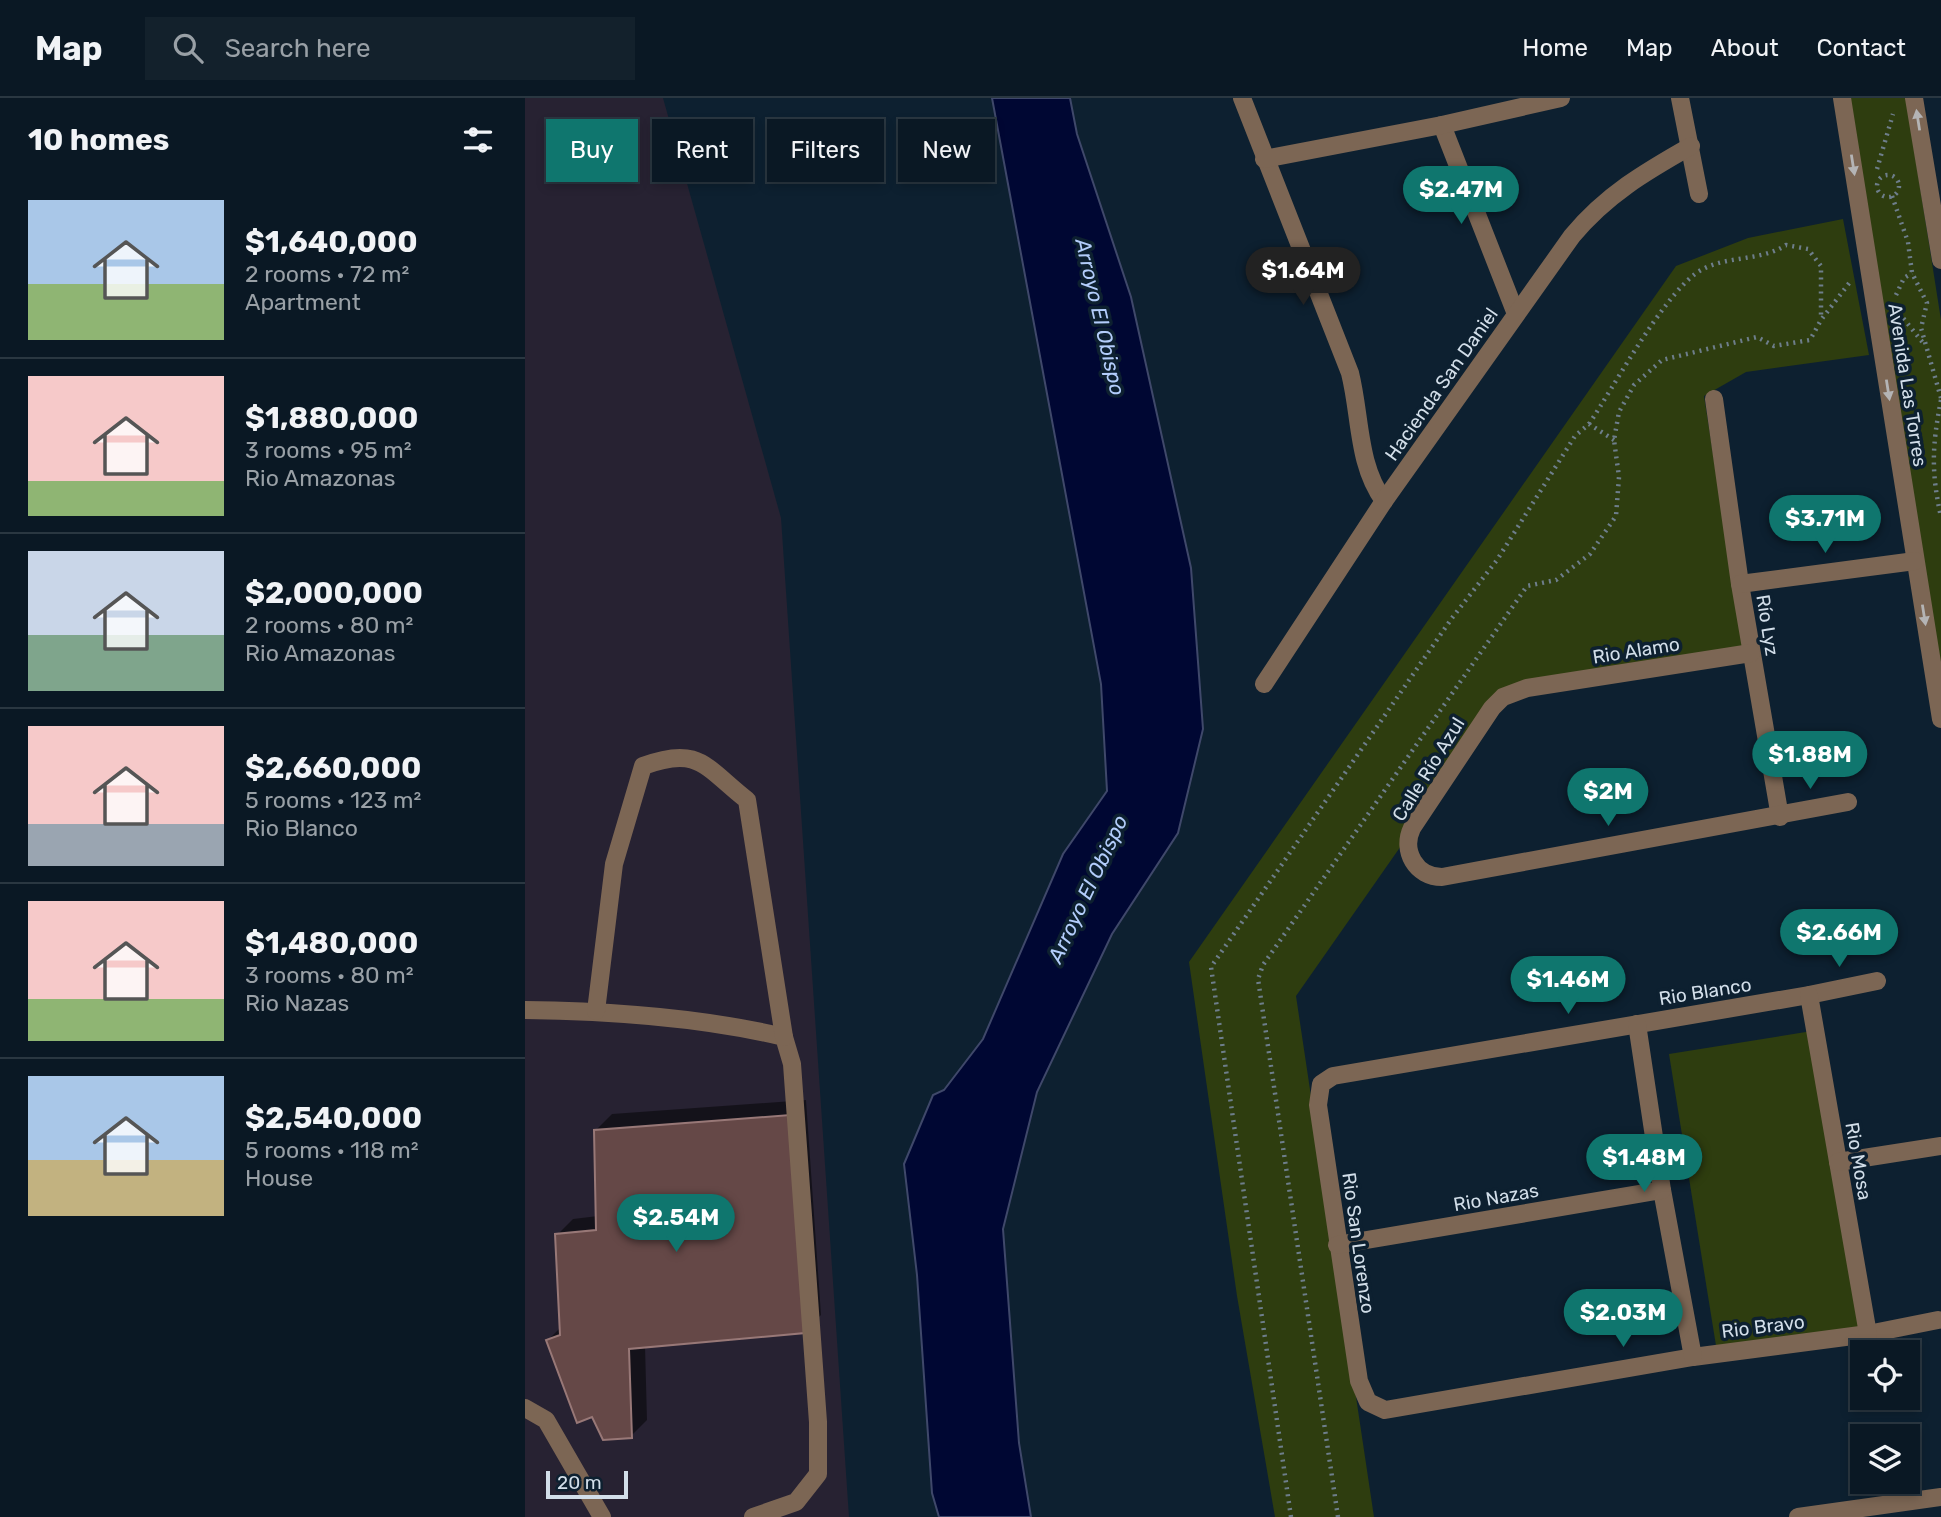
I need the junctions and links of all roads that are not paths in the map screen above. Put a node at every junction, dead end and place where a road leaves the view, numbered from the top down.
1 (1241, 98) edge
2 (1561, 98) edge
3 (1680, 98) edge
4 (1842, 98) edge
5 (1915, 98) edge
6 (1442, 125) junction
7 (1691, 146) junction
8 (1264, 159) junction
9 (1935, 185) edge
10 (1699, 194) dead end
11 (1941, 260) edge
12 (1516, 314) junction
13 (1714, 399) dead end
14 (1384, 502) junction
15 (1915, 561) junction
16 (1740, 584) junction
17 (1751, 653) junction
18 (1264, 684) dead end
19 (1527, 688) joint
20 (1941, 719) edge
21 (1848, 802) dead end
22 (1780, 817) junction
23 (1877, 981) dead end
24 (1809, 995) junction
25 (525, 1010) edge
26 (596, 1011) junction
27 (1637, 1024) junction
28 (784, 1037) junction
29 (1333, 1076) joint
30 (1941, 1146) edge
31 (1838, 1162) junction
32 (1663, 1190) junction
33 (1337, 1245) junction
34 (1938, 1320) dead end
35 (1868, 1334) junction
36 (1693, 1357) junction
37 (525, 1408) edge
38 (1385, 1410) joint
39 (1941, 1497) edge
40 (1894, 1511) edge
41 (602, 1517) edge
42 (753, 1517) edge
43 (1798, 1517) edge

1 - 8 street
2 - 6 street
3 - 7 street
4 -> 15 street, Avenida Las Torres
9 -> 5 street
6 - 8 street
6 - 12 street
7 - 10 street
7 - 12 street, Hacienda San Daniel
8 - 14 street
9 - 11 street
12 - 14 street, Hacienda San Daniel
13 - 16 street, Río Lyz
14 - 18 street, Hacienda San Daniel
15 - 16 street
15 -> 20 street, Avenida Las Torres
16 - 17 street, Río Lyz
17 - 19 street, Rio Alamo
17 - 22 street, Río Lyz
19 - 22 street, Calle Río Azul
21 - 22 street
23 - 24 street, Rio Blanco
24 - 27 street, Rio Blanco
24 - 31 street, Rio Mosa
25 - 26 street
26 - 28 street
26 - 28 street
27 - 29 street, Rio Blanco
27 - 32 street
28 - 42 street
29 - 33 street, Rio San Lorenzo
30 - 31 street
31 - 35 street, Rio Mosa
32 - 33 street, Rio Nazas
32 - 36 street
33 - 38 street, Rio San Lorenzo
34 - 35 street, Rio Bravo
35 - 36 street, Rio Bravo
36 - 38 street, Rio Bravo
37 - 41 street
39 - 40 street
40 - 43 street

